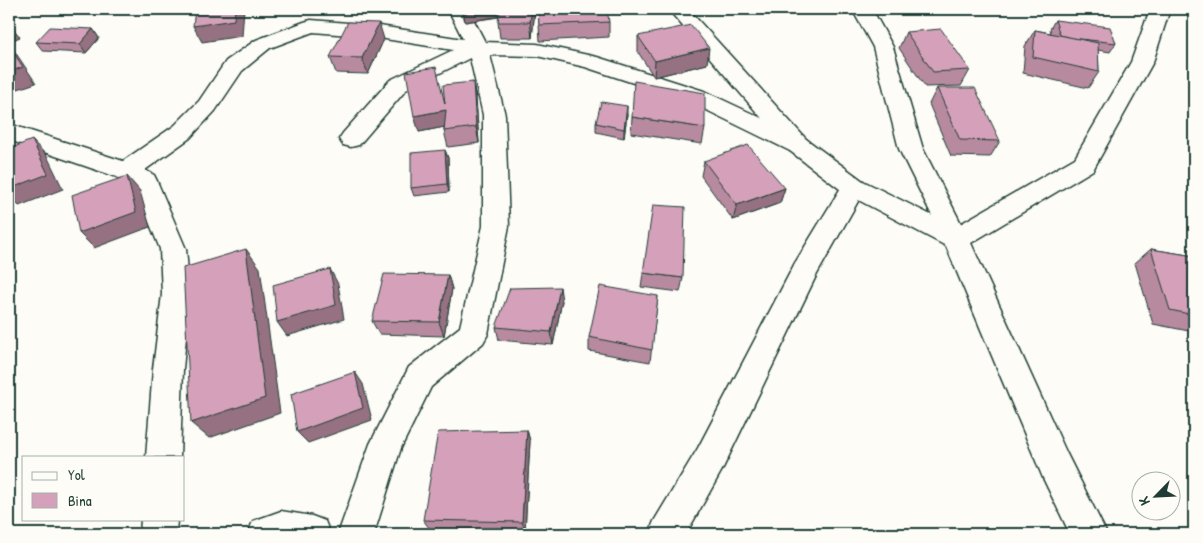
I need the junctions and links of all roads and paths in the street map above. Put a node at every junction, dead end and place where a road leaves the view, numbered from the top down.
1 (458, 9) edge
2 (678, 9) edge
3 (862, 9) edge
4 (1160, 9) edge
5 (305, 17) edge
6 (478, 48) junction
7 (9, 132) edge
8 (352, 139) dead end
9 (798, 145) junction
10 (126, 171) junction
11 (854, 187) junction
12 (956, 239) junction
13 (163, 456) edge
14 (159, 520) edge
15 (158, 534) edge
16 (266, 534) edge
17 (312, 534) edge
18 (356, 534) edge
19 (667, 534) edge
20 (1089, 534) edge

1 - 6 street
2 - 9 street
3 - 12 street
4 - 12 street
5 - 6 street
5 - 10 street
6 - 8 street
6 - 9 street
6 - 18 street
7 - 10 street
9 - 11 street
10 - 13 street
11 - 12 street
11 - 19 street
12 - 20 street
14 - 15 street
16 - 17 street

